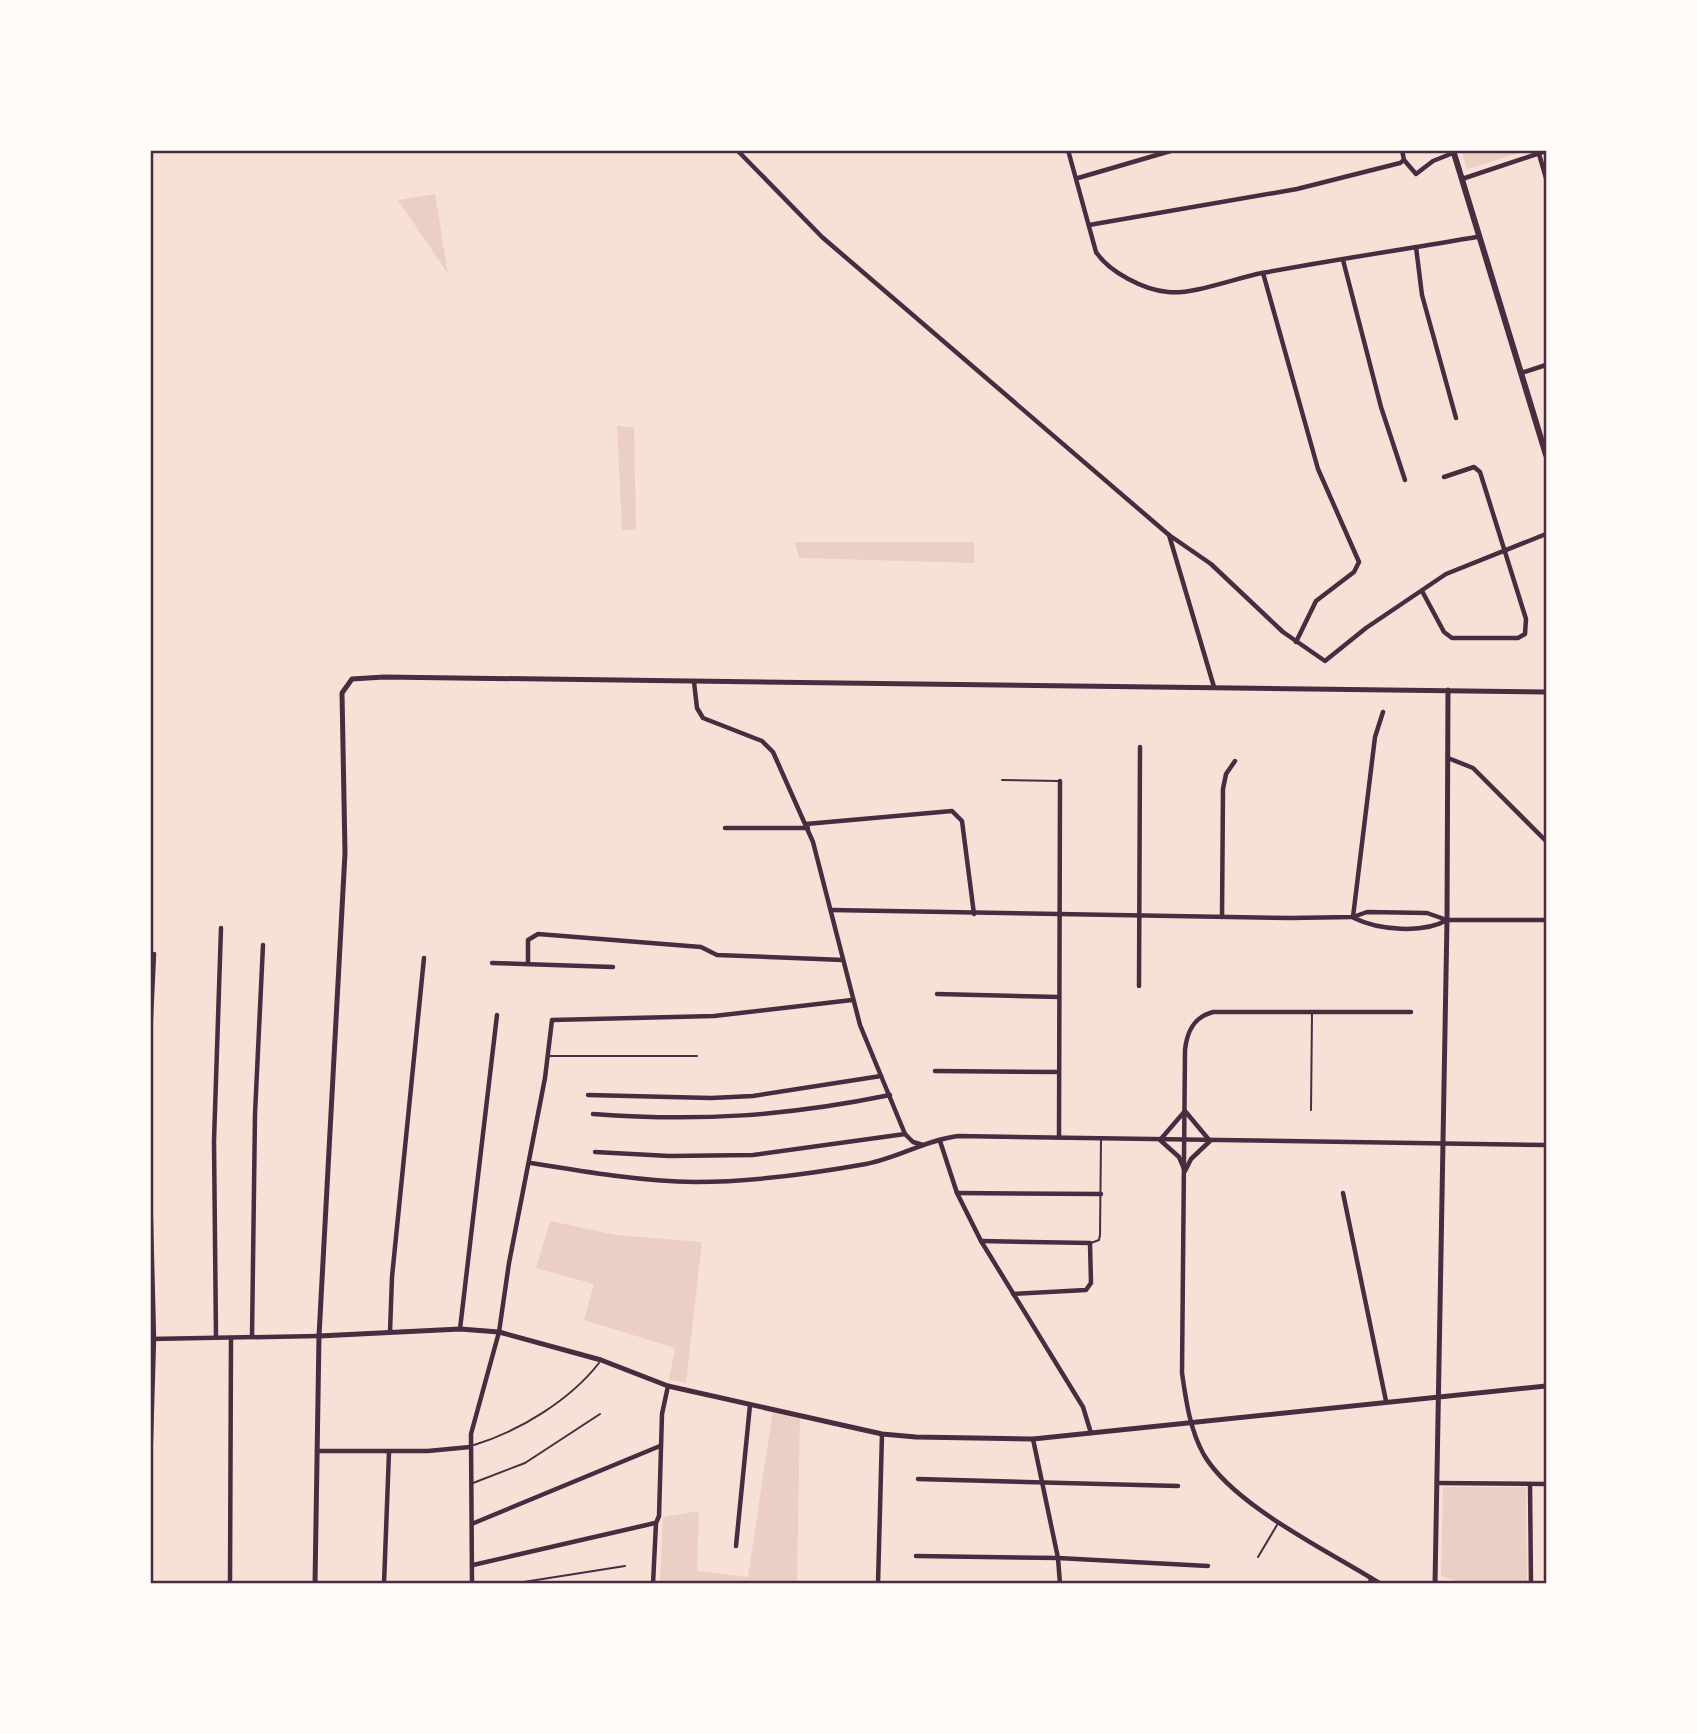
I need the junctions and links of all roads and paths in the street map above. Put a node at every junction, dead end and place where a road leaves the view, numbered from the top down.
1 (737, 150) edge
2 (1068, 150) edge
3 (1174, 150) edge
4 (1402, 150) edge
5 (1546, 151) edge
6 (1453, 152) edge
7 (1539, 154) junction
8 (1404, 160) junction
9 (1078, 178) junction
10 (1546, 178) edge
11 (1462, 179) junction
12 (1090, 225) junction
13 (1477, 236) junction
14 (1416, 247) junction
15 (1343, 260) junction
16 (1264, 273) junction
17 (1546, 365) edge
18 (1520, 373) junction
19 (1456, 418) dead end
20 (1546, 455) edge
21 (1444, 477) dead end
22 (1405, 480) dead end
23 (1546, 534) edge
24 (1169, 535) junction
25 (1504, 548) junction
26 (1422, 591) junction
27 (1296, 642) junction
28 (694, 682) junction
29 (1214, 687) junction
30 (1448, 690) junction
31 (1546, 693) edge
32 (1383, 712) dead end
33 (1140, 747) dead end
34 (1448, 758) junction
35 (1235, 761) dead end
36 (1002, 780) dead end
37 (1059, 781) joint
38 (807, 826) junction
39 (725, 828) dead end
40 (1546, 841) edge
41 (831, 910) junction
42 (975, 914) junction
43 (1061, 916) junction
44 (1139, 916) junction
45 (1222, 917) junction
46 (1353, 917) junction
47 (1447, 920) junction
48 (1546, 920) edge
49 (220, 928) dead end
50 (262, 945) dead end
51 (154, 954) dead end
52 (424, 958) dead end
53 (843, 960) junction
54 (492, 963) dead end
55 (528, 963) junction
56 (613, 967) dead end
57 (1139, 986) dead end
58 (937, 995) dead end
59 (1059, 997) junction
60 (852, 1000) junction
61 (1312, 1012) junction
62 (1411, 1012) dead end
63 (497, 1015) dead end
64 (150, 1038) edge
65 (548, 1056) junction
66 (697, 1056) dead end
67 (935, 1071) dead end
68 (1058, 1072) junction
69 (881, 1076) junction
70 (588, 1095) dead end
71 (890, 1095) junction
72 (1311, 1110) dead end
73 (1185, 1111) junction
74 (593, 1114) dead end
75 (905, 1134) junction
76 (1059, 1137) junction
77 (1101, 1138) junction
78 (1160, 1140) junction
79 (940, 1141) junction
80 (1185, 1141) junction
81 (1210, 1141) junction
82 (924, 1145) junction
83 (1546, 1145) edge
84 (1441, 1146) junction
85 (595, 1152) dead end
86 (531, 1163) junction
87 (1185, 1171) junction
88 (150, 1183) edge
89 (957, 1193) junction
90 (1343, 1193) dead end
91 (1101, 1194) junction
92 (981, 1241) junction
93 (1090, 1243) junction
94 (1013, 1294) junction
95 (460, 1329) junction
96 (390, 1332) junction
97 (499, 1332) junction
98 (319, 1336) junction
99 (252, 1337) junction
100 (216, 1338) junction
101 (231, 1338) junction
102 (152, 1339) edge
103 (601, 1360) junction
104 (668, 1386) junction
105 (1546, 1386) edge
106 (1438, 1395) junction
107 (1386, 1401) junction
108 (750, 1405) junction
109 (600, 1414) dead end
110 (1191, 1423) junction
111 (1091, 1433) junction
112 (882, 1434) junction
113 (1033, 1439) junction
114 (470, 1447) junction
115 (660, 1447) junction
116 (317, 1451) junction
117 (389, 1452) junction
118 (150, 1471) edge
119 (918, 1479) dead end
120 (1044, 1481) junction
121 (472, 1483) junction
122 (1436, 1483) junction
123 (1530, 1484) junction
124 (1546, 1484) edge
125 (1178, 1486) dead end
126 (1279, 1521) junction
127 (474, 1523) junction
128 (656, 1523) junction
129 (736, 1546) dead end
130 (916, 1556) dead end
131 (1258, 1557) dead end
132 (1058, 1558) junction
133 (473, 1565) junction
134 (625, 1566) dead end
135 (1208, 1566) dead end
136 (1371, 1581) edge
137 (230, 1584) edge
138 (315, 1584) edge
139 (384, 1584) edge
140 (472, 1584) edge
141 (511, 1584) edge
142 (653, 1584) edge
143 (878, 1584) edge
144 (1060, 1584) edge
145 (1381, 1584) edge
146 (1435, 1584) edge
147 (1531, 1584) edge

1 - 24 street
2 - 9 street
3 - 9 street
4 - 8 street
5 - 7 street
6 - 8 street
6 - 11 main road
7 - 10 street
7 - 11 street
8 - 12 street
9 - 12 street
11 - 13 main road
12 - 16 street
13 - 14 street
13 - 18 main road
14 - 15 street
14 - 19 street
15 - 16 street
15 - 22 street
16 - 27 street
17 - 18 street
18 - 20 main road
21 - 25 street
23 - 25 street
24 - 27 street
24 - 29 street
25 - 26 street
25 - 26 street
26 - 27 street
28 - 29 street
28 - 38 street
28 - 98 street
29 - 30 street
30 - 31 street
30 - 34 street
32 - 46 street
33 - 44 street
34 - 40 street
34 - 47 street
35 - 45 street
36 - 37 lane
37 - 43 street
38 - 39 street
38 - 41 street
38 - 42 street
41 - 42 street
41 - 53 street
42 - 43 street
43 - 44 street
43 - 59 street
44 - 45 street
44 - 57 street
45 - 46 street
46 - 47 street
46 - 47 street
47 - 48 street
47 - 84 street
49 - 100 street
50 - 99 street
51 - 64 street
52 - 96 street
53 - 55 street
53 - 60 street
54 - 55 street
55 - 56 street
58 - 59 street
59 - 68 street
60 - 65 street
60 - 69 street
61 - 62 street
61 - 72 lane
61 - 73 street
63 - 95 street
65 - 66 lane
65 - 86 street
67 - 68 street
68 - 76 street
69 - 70 street
69 - 71 street
71 - 74 street
71 - 75 street
73 - 78 street
73 - 80 street
73 - 81 street
75 - 82 street
75 - 85 street
76 - 77 street
76 - 79 street
77 - 78 street
77 - 91 lane
78 - 80 street
78 - 87 street
79 - 82 street
79 - 89 street
80 - 81 street
80 - 87 street
81 - 84 street
81 - 87 street
82 - 86 street
83 - 84 street
84 - 106 street
86 - 97 street
87 - 110 street
88 - 102 street
89 - 91 street
89 - 92 street
90 - 107 street
91 - 93 lane
92 - 93 street
92 - 94 street
93 - 94 street
94 - 111 street
95 - 96 street
95 - 97 street
96 - 98 street
97 - 103 street
97 - 114 street
98 - 99 street
98 - 116 street
99 - 101 street
100 - 101 street
100 - 102 street
101 - 137 street
102 - 118 street
103 - 104 street
103 - 114 lane
104 - 108 street
104 - 115 street
105 - 106 street
106 - 107 street
106 - 122 street
107 - 110 street
108 - 112 street
108 - 129 street
109 - 121 lane
110 - 111 street
110 - 126 street
111 - 113 street
112 - 113 street
112 - 143 street
113 - 120 street
114 - 117 street
114 - 121 street
115 - 127 street
115 - 128 street
116 - 117 street
116 - 138 street
117 - 139 street
119 - 120 street
120 - 125 street
120 - 132 street
121 - 127 street
122 - 123 street
122 - 146 street
123 - 124 street
123 - 147 street
126 - 131 lane
126 - 136 street
127 - 133 street
128 - 133 street
128 - 142 street
130 - 132 street
132 - 135 street
132 - 144 street
133 - 140 street
134 - 141 lane
136 - 145 street

